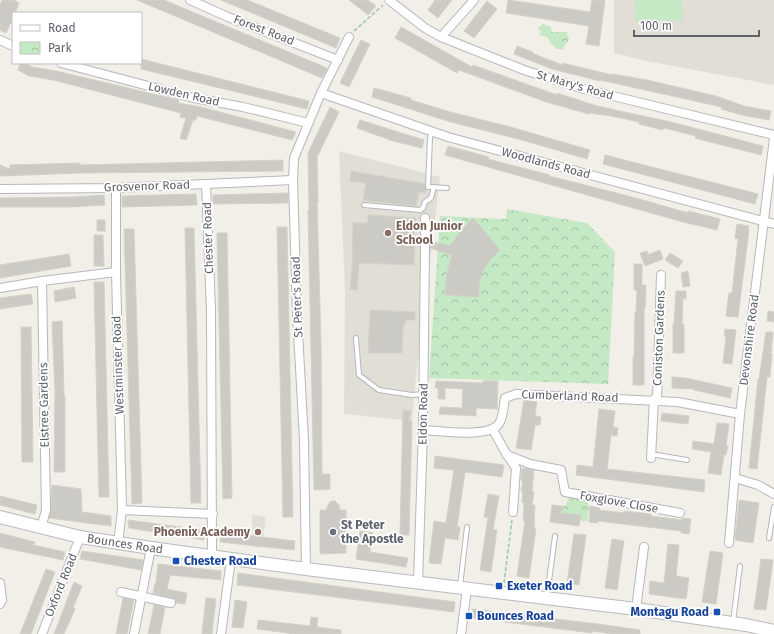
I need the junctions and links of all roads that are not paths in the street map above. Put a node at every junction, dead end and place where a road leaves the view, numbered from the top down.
1 (190, 0) edge
2 (474, 0) edge
3 (386, 3) edge
4 (349, 37) road end
5 (441, 37) junction
6 (0, 40) edge
7 (12, 46) edge
8 (338, 60) junction
9 (65, 64) edge
10 (320, 93) junction
11 (308, 123) junction
12 (432, 132) junction
13 (774, 137) edge
14 (293, 180) junction
15 (206, 184) junction
16 (434, 187) junction
17 (116, 188) junction
18 (447, 188) dead end
19 (0, 189) edge
20 (364, 205) dead end
21 (425, 218) dead end
22 (764, 221) junction
23 (774, 224) edge
24 (116, 272) junction
25 (661, 275) dead end
26 (42, 281) junction
27 (0, 288) edge
28 (356, 338) dead end
29 (424, 394) junction
30 (655, 400) junction
31 (740, 414) junction
32 (423, 430) junction
33 (493, 430) junction
34 (507, 456) junction
35 (651, 456) joint
36 (687, 460) dead end
37 (735, 478) junction
38 (774, 494) edge
39 (774, 507) edge
40 (122, 510) junction
41 (513, 512) road end
42 (680, 512) dead end
43 (213, 514) junction
44 (0, 517) edge
45 (467, 527) dead end
46 (41, 528) junction
47 (555, 536) dead end
48 (80, 537) junction
49 (769, 538) dead end
50 (118, 543) junction
51 (729, 543) dead end
52 (644, 546) dead end
53 (151, 548) junction
54 (212, 556) junction
55 (231, 559) junction
56 (740, 566) dead end
57 (306, 569) junction
58 (418, 582) junction
59 (0, 583) edge
60 (463, 588) junction
61 (121, 592) dead end
62 (142, 596) junction
63 (546, 599) junction
64 (1, 602) edge
65 (171, 603) dead end
66 (636, 609) junction
67 (733, 623) junction
68 (774, 631) edge
69 (42, 634) edge
70 (134, 634) edge
71 (221, 634) edge
72 (461, 634) edge

1 - 8 street, Forest Road
2 - 5 street
3 - 5 street, St Mary's Road
4 - 8 street, St Peter's Road
5 - 13 street, St Mary's Road
6 - 7 street
8 - 10 street, St Peter's Road
9 - 11 street, Lowden Road
10 - 11 street, St Peter's Road
10 - 12 street, Woodlands Road
11 - 14 street, St Peter's Road
12 - 16 lane
12 - 22 street, Woodlands Road
13 - 22 street, Devonshire Road
14 - 15 street, Grosvenor Road
14 - 57 street, St Peter's Road
15 - 17 street, Grosvenor Road
15 - 43 street, Chester Road
16 - 18 lane
16 - 20 lane
17 - 19 street, Grosvenor Road
17 - 24 street, Westminster Road
21 - 29 street, Eldon Road
22 - 23 street, Woodlands Road
22 - 31 street, Devonshire Road
24 - 26 street
24 - 40 street, Westminster Road
25 - 30 street, Coniston Gardens
26 - 27 street
26 - 46 street, Elstree Gardens
28 - 29 lane
29 - 32 street, Eldon Road
30 - 31 street, Cumberland Road
30 - 33 street, Cumberland Road
30 - 35 street, Coniston Gardens
31 - 37 street, Devonshire Road
32 - 33 street
32 - 58 street, Eldon Road
33 - 34 street
34 - 41 street
34 - 42 street, Foxglove Close
35 - 36 lane
37 - 38 street
37 - 51 street, Devonshire Road
39 - 49 lane
40 - 43 street
40 - 50 street, Westminster Road
43 - 54 street, Chester Road
44 - 46 street, Bounces Road
45 - 60 lane
46 - 48 street, Bounces Road
47 - 63 lane
48 - 50 street, Bounces Road
48 - 69 street, Oxford Road
50 - 53 street, Bounces Road
52 - 66 street
53 - 54 street, Bounces Road
53 - 62 street
54 - 55 street, Bounces Road
55 - 57 street, Bounces Road
55 - 71 street
56 - 67 lane
57 - 58 street, Bounces Road
58 - 60 street, Bounces Road
59 - 64 street
60 - 63 street, Bounces Road
60 - 72 street
61 - 62 street
62 - 65 street
62 - 70 street
63 - 66 street, Bounces Road
66 - 67 street, Bounces Road
67 - 68 street, Bounces Road

